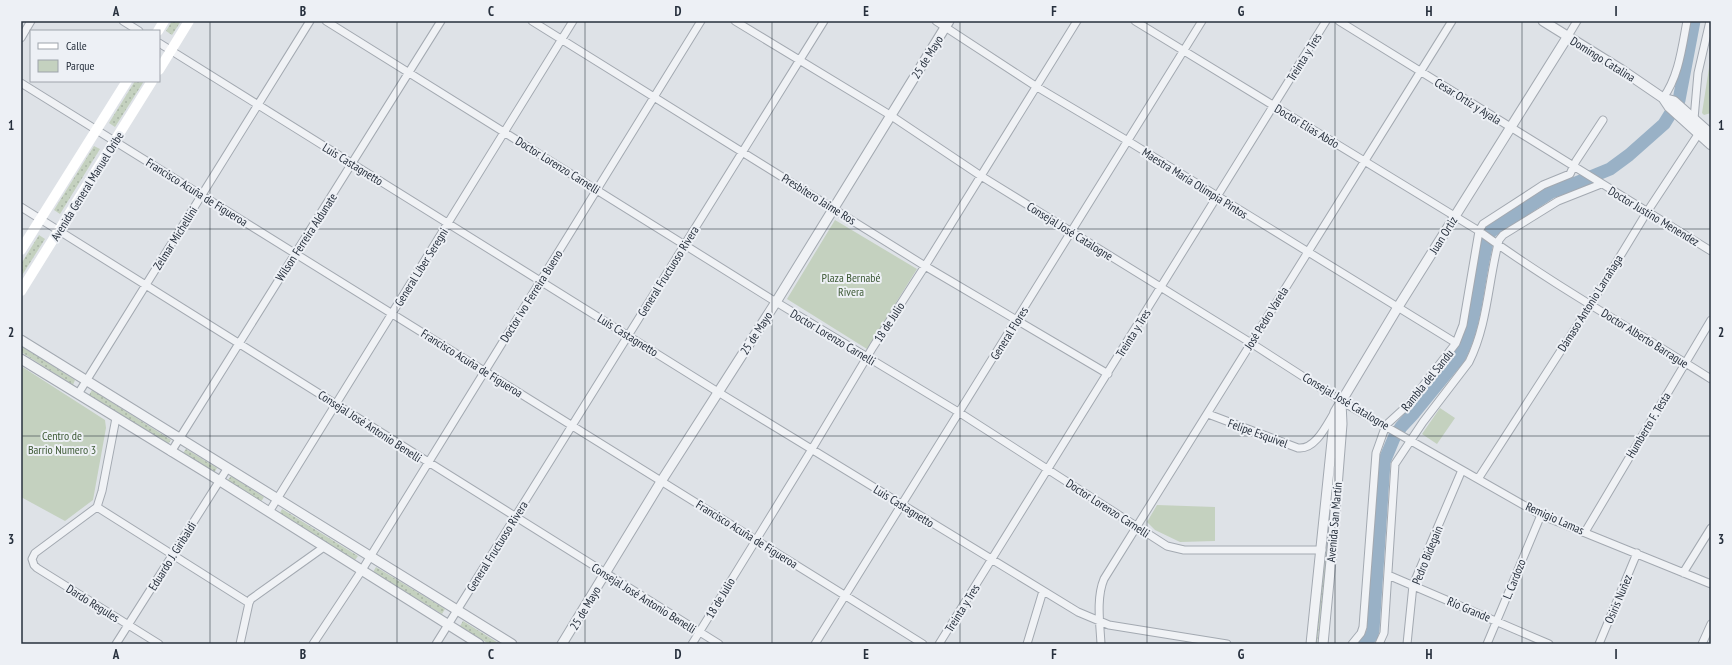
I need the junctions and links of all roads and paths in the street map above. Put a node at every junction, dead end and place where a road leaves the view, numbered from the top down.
1 (31, 21) edge
2 (123, 21) edge
3 (164, 21) edge
4 (189, 21) edge
5 (310, 21) edge
6 (326, 21) edge
7 (441, 21) edge
8 (532, 21) edge
9 (573, 21) edge
10 (701, 21) edge
11 (735, 21) edge
12 (824, 21) edge
13 (936, 21) edge
14 (1077, 21) edge
15 (1135, 21) edge
16 (1202, 21) edge
17 (1326, 21) edge
18 (1339, 21) edge
19 (1452, 21) edge
20 (1543, 21) edge
21 (1577, 21) edge
22 (1687, 21) edge
23 (1710, 21) edge
24 (947, 24) edge
25 (137, 30) edge
26 (159, 30) edge
27 (1568, 36) junction
28 (21, 38) edge
29 (562, 39) junction
30 (160, 44) edge
31 (1184, 50) junction
32 (171, 51) junction
33 (799, 61) junction
34 (160, 68) edge
35 (1420, 71) junction
36 (408, 73) junction
37 (126, 82) edge
38 (151, 82) edge
39 (21, 83) edge
40 (1037, 86) junction
41 (654, 97) junction
42 (1663, 98) junction
43 (258, 105) junction
44 (1273, 106) junction
45 (890, 115) junction
46 (1689, 119) junction
47 (1603, 120) dead end
48 (1510, 127) junction
49 (97, 129) junction
50 (1701, 130) junction
51 (505, 132) junction
52 (1711, 134) edge
53 (115, 141) junction
54 (1128, 141) junction
55 (1711, 145) edge
56 (743, 152) junction
57 (1364, 161) junction
58 (353, 164) junction
59 (1574, 166) junction
60 (981, 176) junction
61 (1599, 183) junction
62 (597, 190) junction
63 (202, 195) junction
64 (1217, 196) junction
65 (21, 207) edge
66 (834, 208) junction
67 (1647, 212) junction
68 (1455, 217) junction
69 (40, 219) junction
70 (448, 222) junction
71 (1071, 231) junction
72 (59, 232) junction
73 (1482, 233) junction
74 (1495, 243) junction
75 (685, 245) junction
76 (21, 250) edge
77 (1711, 251) edge
78 (1307, 252) junction
79 (295, 254) junction
80 (925, 266) junction
81 (541, 281) junction
82 (146, 285) junction
83 (1162, 287) junction
84 (21, 291) edge
85 (776, 302) junction
86 (1591, 304) junction
87 (1398, 307) junction
88 (392, 313) junction
89 (1017, 320) junction
90 (1711, 320) edge
91 (628, 335) junction
92 (21, 340) edge
93 (1251, 342) junction
94 (1456, 343) junction
95 (239, 344) junction
96 (867, 357) junction
97 (21, 359) edge
98 (1685, 362) junction
99 (485, 371) junction
100 (1108, 374) junction
101 (1711, 379) edge
102 (87, 380) junction
103 (718, 392) junction
104 (78, 394) junction
105 (1341, 400) junction
106 (336, 404) junction
107 (1335, 412) junction
108 (960, 413) junction
109 (1208, 414) junction
110 (116, 418) junction
111 (572, 425) junction
112 (1388, 426) junction
113 (180, 439) junction
114 (1410, 439) junction
115 (1308, 447) joint
116 (812, 449) junction
117 (171, 452) junction
118 (428, 463) junction
119 (227, 469) junction
120 (1048, 469) junction
121 (1462, 470) junction
122 (1478, 479) junction
123 (662, 480) junction
124 (220, 481) junction
125 (278, 499) junction
126 (902, 505) junction
127 (97, 507) junction
128 (269, 512) junction
129 (1541, 515) junction
130 (516, 516) junction
131 (1136, 527) junction
132 (1711, 528) edge
133 (1585, 532) junction
134 (756, 540) junction
135 (324, 547) junction
136 (1322, 550) junction
137 (1637, 553) junction
138 (173, 555) junction
139 (370, 557) junction
140 (991, 560) junction
141 (362, 570) junction
142 (1683, 573) junction
143 (605, 574) junction
144 (1388, 575) junction
145 (1711, 584) edge
146 (1413, 585) junction
147 (1043, 591) junction
148 (846, 595) junction
149 (249, 603) junction
150 (457, 611) junction
151 (1497, 621) junction
152 (1100, 622) junction
153 (1711, 624) edge
154 (129, 625) junction
155 (448, 625) junction
156 (699, 632) junction
157 (316, 643) edge
158 (116, 644) edge
159 (159, 644) edge
160 (240, 644) edge
161 (436, 644) edge
162 (479, 644) edge
163 (512, 644) edge
164 (562, 644) edge
165 (692, 644) edge
166 (719, 644) edge
167 (815, 644) edge
168 (923, 644) edge
169 (939, 644) edge
170 (1027, 644) edge
171 (1101, 644) edge
172 (1223, 644) edge
173 (1311, 644) edge
174 (1323, 644) edge
175 (1352, 644) edge
176 (1379, 644) edge
177 (1407, 644) edge
178 (1487, 644) edge
179 (1550, 644) edge
180 (1599, 644) edge
181 (1702, 644) edge

1 - 28 street
2 - 25 street
3 - 26 main road
4 - 32 main road
5 - 43 street, Zelmar Michellini
6 - 36 street, Doctor Lorenzo Carnelli
7 - 36 street, Wilson Ferreira Aldunate
8 - 29 street, Presbítero Jaime Ros
9 - 29 street, General Líber Seregni
10 - 41 street, Doctor Ivo Ferreira Bueno
11 - 33 street, Consejal José Catalogne
12 - 33 street, General Fructuoso Rivera
13 - 24 street, Maestra María Olimpia Pintos
14 - 40 street, 18 de Julio
15 - 31 street, Doctor Elías Abdo
16 - 31 street, General Flores
17 - 44 street, Treinta y Tres
18 - 35 street, Cesar Ortiz y Ayala
19 - 35 street, José Pedro Varela
20 - 27 street, Domingo Catalina
21 - 27 street, Juan Ortiz
22 - 42 street
23 - 46 street
24 - 40 street, Maestra María Olimpia Pintos
24 - 45 street, 25 de Mayo
27 - 42 street, Domingo Catalina
27 - 48 street, Juan Ortiz
29 - 41 street, Presbítero Jaime Ros
29 - 51 street, General Líber Seregni
30 - 32 street, Luis Castagnetto
31 - 44 street, Doctor Elías Abdo
31 - 54 street, General Flores
32 - 34 main road
32 - 43 street, Luis Castagnetto
33 - 45 street, Consejal José Catalogne
33 - 56 street, General Fructuoso Rivera
35 - 48 street, Cesar Ortiz y Ayala
35 - 57 street, José Pedro Varela
36 - 51 street, Doctor Lorenzo Carnelli
36 - 58 street, Wilson Ferreira Aldunate
37 - 49 main road, Avenida General Manuel Oribe
38 - 53 main road, Avenida General Manuel Oribe
39 - 49 street, Francisco Acuña de Figueroa
40 - 54 street, Maestra María Olimpia Pintos
40 - 60 street, 18 de Julio
41 - 56 street, Presbítero Jaime Ros
41 - 62 street, Doctor Ivo Ferreira Bueno
42 - 46 street, Domingo Catalina
43 - 58 street, Luis Castagnetto
43 - 63 street, Zelmar Michellini
44 - 57 street, Doctor Elías Abdo
44 - 64 street, Treinta y Tres
45 - 60 street, Consejal José Catalogne
45 - 66 street, 25 de Mayo
46 - 50 street
47 - 59 street
48 - 59 street, Cesar Ortiz y Ayala
48 - 68 street, Juan Ortiz
49 - 53 street, Francisco Acuña de Figueroa
49 - 69 main road, Avenida General Manuel Oribe
50 - 52 street
50 - 55 street
50 - 67 street, Dámaso Antonio Larrañaga
51 - 62 street, Doctor Lorenzo Carnelli
51 - 70 street, General Líber Seregni
53 - 63 street, Francisco Acuña de Figueroa
53 - 72 main road, Avenida General Manuel Oribe
54 - 64 street, Maestra María Olimpia Pintos
54 - 71 street, General Flores
56 - 66 street, Presbítero Jaime Ros
56 - 75 street, General Fructuoso Rivera
57 - 68 street, Doctor Elías Abdo
57 - 78 street, José Pedro Varela
58 - 70 street, Luis Castagnetto
58 - 79 street, Wilson Ferreira Aldunate
59 - 61 street, Cesar Ortiz y Ayala
59 - 73 street
60 - 71 street, Consejal José Catalogne
60 - 80 street, 18 de Julio
61 - 67 street, Doctor Justino Menendez
61 - 74 street
62 - 75 street, Doctor Lorenzo Carnelli
62 - 81 street, Doctor Ivo Ferreira Bueno
63 - 79 street, Francisco Acuña de Figueroa
63 - 82 street, Zelmar Michellini
64 - 78 street, Maestra María Olimpia Pintos
64 - 83 street, Treinta y Tres
65 - 69 street, Consejal José Antonio Benelli
66 - 80 street, Presbítero Jaime Ros
66 - 85 street, 25 de Mayo
67 - 77 street, Doctor Justino Menendez
67 - 86 street, Dámaso Antonio Larrañaga
68 - 73 street, Doctor Elías Abdo
68 - 87 street, Juan Ortiz
69 - 72 street, Consejal José Antonio Benelli
69 - 76 main road, Avenida General Manuel Oribe
70 - 81 street, Luis Castagnetto
70 - 88 street, General Líber Seregni
71 - 83 street, Consejal José Catalogne
71 - 89 street, General Flores
72 - 82 street, Consejal José Antonio Benelli
72 - 84 main road, Avenida General Manuel Oribe
73 - 74 street, Doctor Alberto Barrague
73 - 94 street, Rambla del Sandu
74 - 86 street, Doctor Alberto Barrague
74 - 114 street
75 - 85 street, Doctor Lorenzo Carnelli
75 - 91 street, General Fructuoso Rivera
78 - 87 street, Maestra María Olimpia Pintos
78 - 93 street, José Pedro Varela
79 - 88 street, Francisco Acuña de Figueroa
79 - 95 street, Wilson Ferreira Aldunate
80 - 89 street, Presbítero Jaime Ros
80 - 96 street, 18 de Julio
81 - 91 street, Luis Castagnetto
81 - 99 street, Doctor Ivo Ferreira Bueno
82 - 95 street, Consejal José Antonio Benelli
82 - 102 street, Zelmar Michellini
83 - 93 street, Consejal José Catalogne
83 - 100 street, Treinta y Tres
85 - 96 street, Doctor Lorenzo Carnelli
85 - 103 street, 25 de Mayo
86 - 98 street, Doctor Alberto Barrague
86 - 122 street, Dámaso Antonio Larrañaga
87 - 94 street, Maestra María Olimpia Pintos
87 - 105 street, Juan Ortiz
88 - 99 street, Francisco Acuña de Figueroa
88 - 106 street, General Líber Seregni
89 - 100 street, Presbítero Jaime Ros
89 - 108 street, General Flores
90 - 98 street, Humberto F. Testa
91 - 103 street, Luis Castagnetto
91 - 111 street, General Fructuoso Rivera
92 - 102 street
93 - 105 street, Consejal José Catalogne
93 - 109 street, José Pedro Varela
94 - 112 street, Rambla del Sandu
95 - 106 street, Consejal José Antonio Benelli
95 - 113 street, Wilson Ferreira Aldunate
96 - 108 street, Doctor Lorenzo Carnelli
96 - 116 street, 18 de Julio
97 - 104 street
98 - 101 street, Doctor Alberto Barrague
98 - 133 street, Humberto F. Testa
99 - 111 street, Francisco Acuña de Figueroa
99 - 118 street, Doctor Ivo Ferreira Bueno
100 - 120 street, Treinta y Tres
102 - 104 street, Zelmar Michellini
102 - 113 street
103 - 116 street, Luis Castagnetto
103 - 123 street, 25 de Mayo
104 - 110 street
105 - 107 street, Juan Ortiz
105 - 112 street, Consejal José Catalogne
105 - 174 street, Avenida San Martín
106 - 118 street, Consejal José Antonio Benelli
106 - 125 street, General Líber Seregni
107 - 115 street, Juan Ortiz
107 - 136 street, Avenida San Martín
108 - 120 street, Doctor Lorenzo Carnelli
108 - 126 street, General Flores
109 - 115 street, Felipe Esquivel
109 - 131 street, José Pedro Varela
110 - 117 street
110 - 127 street
111 - 123 street, Francisco Acuña de Figueroa
111 - 130 street, General Fructuoso Rivera
112 - 114 street, Consejal José Catalogne
112 - 175 street, Rambla del Sandu
113 - 117 street, Wilson Ferreira Aldunate
113 - 119 street
114 - 121 street, Remigio Lamas
114 - 144 street
116 - 126 street, Luis Castagnetto
116 - 134 street, 18 de Julio
117 - 124 street
118 - 130 street, Consejal José Antonio Benelli
118 - 139 street, Doctor Ivo Ferreira Bueno
119 - 124 street, Eduardo J. Giribaldi
119 - 125 street
120 - 131 street, Doctor Lorenzo Carnelli
120 - 140 street, Treinta y Tres
121 - 122 street, Remigio Lamas
121 - 146 street, Pedro Bidegain
122 - 129 street, Remigio Lamas
123 - 134 street, Francisco Acuña de Figueroa
123 - 143 street, 25 de Mayo
124 - 128 street
124 - 138 street, Eduardo J. Giribaldi
125 - 128 street, General Líber Seregni
125 - 139 street
126 - 140 street, Luis Castagnetto
126 - 148 street, General Flores
127 - 138 street
127 - 154 street, Dardo Regules
128 - 135 street
129 - 133 street, Remigio Lamas
129 - 151 street, L. Cardozo
130 - 143 street, Consejal José Antonio Benelli
130 - 150 street, General Fructuoso Rivera
131 - 136 street, Doctor Lorenzo Carnelli
131 - 152 street, José Pedro Varela
132 - 142 street
133 - 137 street, Remigio Lamas
134 - 148 street, Francisco Acuña de Figueroa
134 - 156 street, 18 de Julio
135 - 141 street
135 - 149 street
136 - 173 street, Avenida San Martín
137 - 142 street, Remigio Lamas
137 - 180 street, Osiris Nuñez
138 - 149 street
138 - 154 street, Eduardo J. Giribaldi
139 - 141 street, Doctor Ivo Ferreira Bueno
139 - 150 street
140 - 147 street, Luis Castagnetto
140 - 169 street, Treinta y Tres
141 - 155 street
141 - 157 street, Doctor Ivo Ferreira Bueno
142 - 145 street, Remigio Lamas
143 - 156 street, Consejal José Antonio Benelli
143 - 164 street, 25 de Mayo
144 - 146 street, Río Grande
144 - 176 street
146 - 151 street, Río Grande
146 - 177 street, Pedro Bidegain
147 - 152 street, Luis Castagnetto
147 - 170 street
148 - 167 street, General Flores
148 - 168 street, Francisco Acuña de Figueroa
149 - 160 street
150 - 155 street, General Fructuoso Rivera
150 - 163 street
151 - 178 street, L. Cardozo
151 - 179 street, Río Grande
152 - 171 street, José Pedro Varela
152 - 172 street, Luis Castagnetto
153 - 181 street
154 - 158 street, Eduardo J. Giribaldi
154 - 159 street, Dardo Regules
155 - 161 street, General Fructuoso Rivera
155 - 162 street
156 - 165 street, 18 de Julio
156 - 166 street, Consejal José Antonio Benelli

